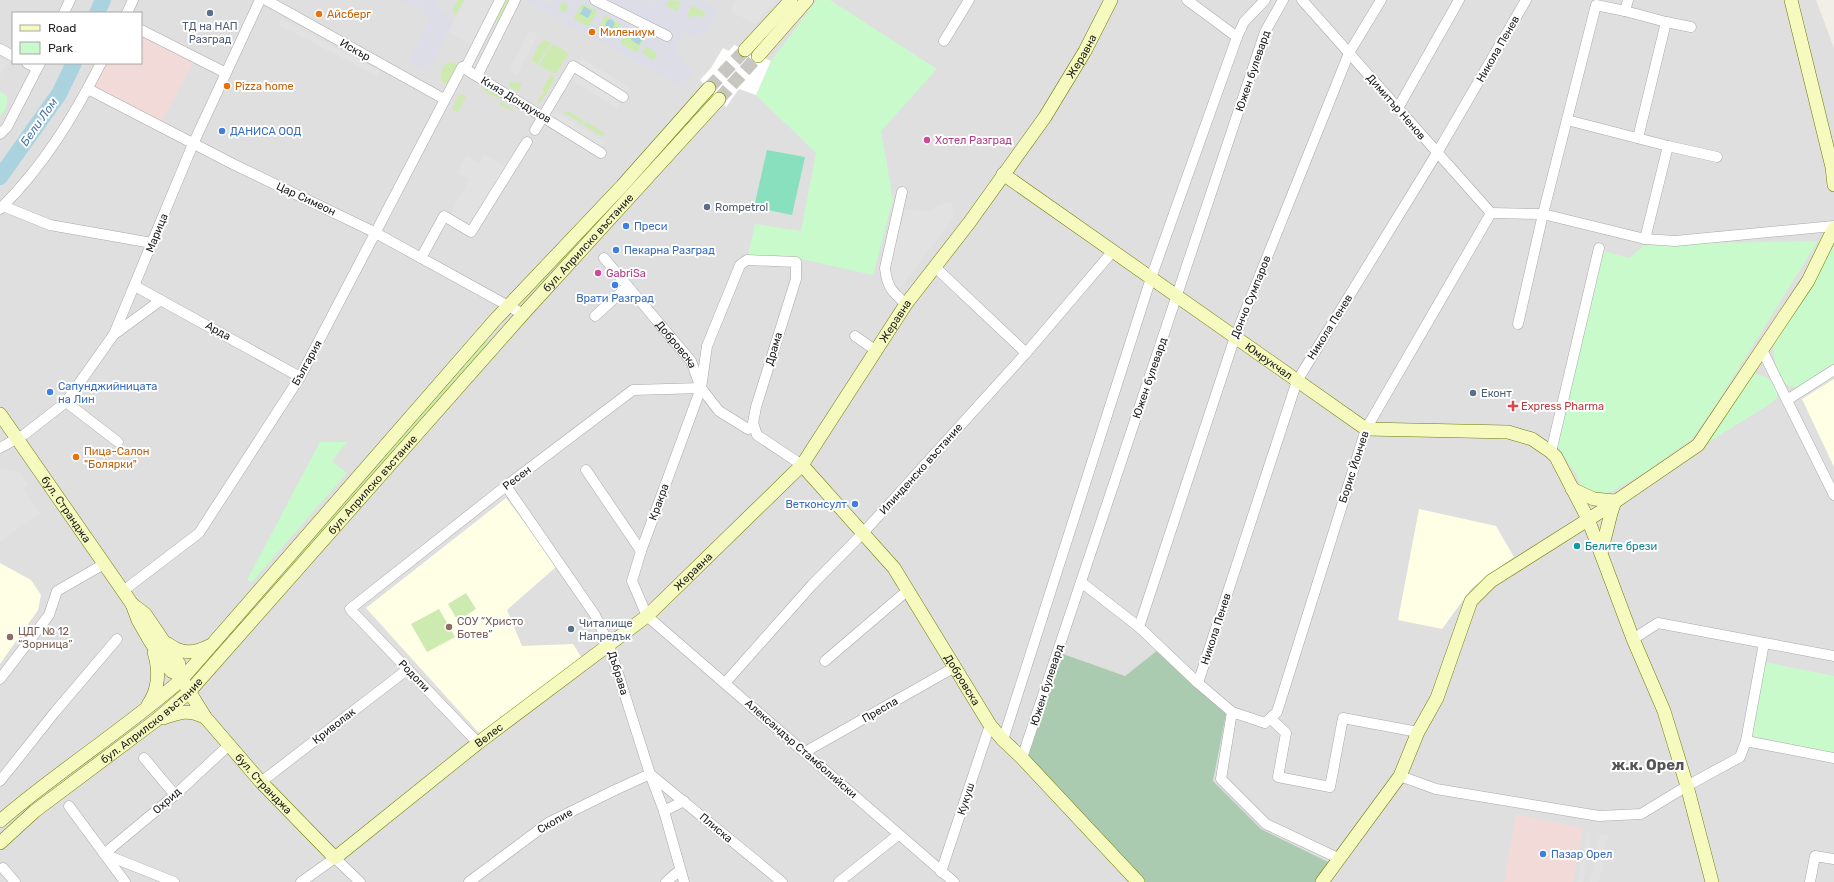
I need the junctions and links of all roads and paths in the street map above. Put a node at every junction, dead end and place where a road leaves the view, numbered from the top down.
1 (70, 0) edge
2 (260, 0) edge
3 (266, 0) edge
4 (500, 0) edge
5 (516, 0) edge
6 (595, 0) edge
7 (791, 0) edge
8 (807, 0) edge
9 (969, 0) edge
10 (1187, 0) edge
11 (1265, 0) edge
12 (1283, 0) edge
13 (1302, 0) edge
14 (1381, 0) edge
15 (1459, 0) edge
16 (1526, 0) edge
17 (1628, 0) edge
18 (1791, 0) edge
19 (1108, 2) edge
20 (1625, 10) junction
21 (64, 12) edge
22 (1666, 22) junction
23 (1691, 28) dead end
24 (142, 31) edge
25 (667, 36) dead end
26 (1237, 37) junction
27 (944, 41) dead end
28 (0, 50) edge
29 (745, 50) tunnel mouth
30 (1349, 53) junction
31 (12, 56) edge
32 (758, 56) tunnel mouth
33 (101, 64) edge
34 (38, 66) edge
35 (465, 69) junction
36 (226, 73) junction
37 (476, 76) junction
38 (709, 88) tunnel mouth
39 (88, 90) junction
40 (623, 98) dead end
41 (444, 99) junction
42 (719, 99) tunnel mouth
43 (1398, 108) junction
44 (543, 116) junction
45 (1567, 120) junction
46 (534, 130) dead end
47 (0, 134) edge
48 (1638, 138) junction
49 (527, 142) dead end
50 (194, 144) junction
51 (1668, 146) junction
52 (601, 153) dead end
53 (1437, 153) junction
54 (1717, 157) dead end
55 (1003, 174) junction
56 (1834, 184) edge
57 (902, 192) dead end
58 (1, 207) edge
59 (1491, 213) junction
60 (1543, 214) junction
61 (1834, 227) edge
62 (374, 232) junction
63 (1645, 239) junction
64 (152, 243) junction
65 (1598, 248) dead end
66 (1113, 251) junction
67 (421, 258) junction
68 (604, 258) dead end
69 (796, 262) joint
70 (935, 267) junction
71 (1155, 281) junction
72 (135, 286) junction
73 (628, 286) junction
74 (1175, 295) junction
75 (161, 300) junction
76 (906, 304) junction
77 (508, 305) junction
78 (523, 314) junction
79 (595, 316) dead end
80 (1518, 324) dead end
81 (114, 334) junction
82 (855, 336) dead end
83 (1235, 337) junction
84 (875, 350) junction
85 (1762, 350) junction
86 (1026, 352) junction
87 (1834, 370) edge
88 (300, 377) junction
89 (1297, 381) junction
90 (701, 388) junction
91 (1787, 400) junction
92 (66, 402) junction
93 (0, 414) edge
94 (748, 429) dead end
95 (1366, 429) junction
96 (17, 439) junction
97 (118, 442) dead end
98 (0, 448) edge
99 (1551, 452) junction
100 (802, 465) junction
101 (586, 470) dead end
102 (506, 486) junction
103 (1572, 489) junction
104 (1834, 495) edge
105 (1615, 501) junction
106 (1588, 519) junction
107 (863, 533) junction
108 (641, 551) junction
109 (1601, 554) junction
110 (104, 564) junction
111 (1081, 582) junction
112 (908, 590) junction
113 (123, 591) junction
114 (132, 604) junction
115 (350, 609) joint
116 (647, 616) junction
117 (1139, 627) junction
118 (118, 639) dead end
119 (1633, 639) junction
120 (164, 640) junction
121 (150, 641) junction
122 (1764, 643) junction
123 (212, 644) junction
124 (609, 645) junction
125 (1834, 656) edge
126 (825, 662) dead end
127 (955, 667) junction
128 (408, 669) junction
129 (180, 677) junction
130 (0, 679) edge
131 (725, 683) junction
132 (1198, 683) junction
133 (189, 692) junction
134 (144, 711) junction
135 (1232, 712) junction
136 (205, 717) junction
137 (1271, 719) junction
138 (155, 720) junction
139 (990, 725) junction
140 (1418, 732) junction
141 (1003, 740) junction
142 (1746, 741) junction
143 (478, 743) junction
144 (228, 746) junction
145 (805, 752) junction
146 (144, 758) dead end
147 (1022, 758) junction
148 (1834, 758) edge
149 (650, 774) junction
150 (1400, 776) junction
151 (0, 781) edge
152 (261, 782) junction
153 (1687, 786) junction
154 (174, 795) junction
155 (684, 801) junction
156 (69, 806) dead end
157 (664, 811) junction
158 (0, 821) edge
159 (898, 835) junction
160 (0, 843) edge
161 (104, 854) junction
162 (334, 858) junction
163 (1340, 859) junction
164 (1834, 860) edge
165 (3, 868) dead end
166 (680, 870) junction
167 (941, 872) junction
168 (15, 882) edge
169 (125, 882) edge
170 (174, 882) edge
171 (301, 882) edge
172 (360, 882) edge
173 (469, 882) edge
174 (666, 882) edge
175 (684, 882) edge
176 (782, 882) edge
177 (839, 882) edge
178 (954, 882) edge
179 (1138, 882) edge
180 (1322, 882) edge
181 (1712, 882) edge
182 (1810, 882) edge

1 - 21 street
2 - 36 street, Марица
3 - 41 street, Искър
4 - 35 street
5 - 37 street
6 - 25 street
7 - 29 street
8 - 32 street
9 - 27 street
10 - 26 street
11 - 26 street
12 - 74 street, Южен булевард
13 - 30 street, Димитър Ненов
14 - 30 street, Дончо Сумпаров
15 - 43 street
16 - 53 street, Никола Пенев
17 - 20 street
18 - 56 street
19 - 55 street, Жеравна
20 - 22 street
20 - 45 street
22 - 23 street
22 - 48 street
24 - 36 street
26 - 71 street
28 - 31 street
30 - 43 street, Димитър Ненов
30 - 83 street, Дончо Сумпаров
33 - 39 street
34 - 47 street
35 - 37 street, Княз Дондуков
35 - 41 street
36 - 50 street, Марица
37 - 44 street, Княз Дондуков
38 - 77 street, бул. Априлско въстание
39 - 50 street, Цар Симеон
39 - 58 street
40 - 44 street
41 - 62 street, България
42 - 78 street, бул. Априлско въстание
43 - 53 street, Димитър Ненов
44 - 46 street
44 - 52 street, Княз Дондуков
45 - 48 street
45 - 60 street
48 - 51 street
49 - 67 street
50 - 62 street, Цар Симеон
50 - 64 street, Марица
51 - 54 street
51 - 63 street
53 - 59 street, Димитър Ненов
53 - 89 street, Никола Пенев
55 - 66 street
55 - 70 street, Жеравна
57 - 76 street
58 - 64 street
59 - 60 street
59 - 95 street, Борис Йончев
60 - 63 street
60 - 80 street
61 - 63 street
61 - 85 street
62 - 67 street, Цар Симеон
62 - 88 street, България
64 - 72 street, Марица
65 - 99 street
66 - 71 street
66 - 86 street, Илинденско въстание
67 - 77 street, Цар Симеон
68 - 73 street, Добровска
69 - 90 street, Кракра
69 - 100 street, Драма
70 - 76 street, Жеравна
70 - 86 street
71 - 74 street, Юмрукчал
71 - 141 street
72 - 75 street, Арда
72 - 81 street, Марица
73 - 79 street
73 - 90 street, Добровска
74 - 83 street, Юмрукчал
74 - 111 street, Южен булевард
75 - 81 street
75 - 88 street, Арда
76 - 84 street, Жеравна
77 - 78 street, Цар Симеон
77 - 123 street, бул. Априлско въстание
78 - 133 street, бул. Априлско въстание
81 - 92 street, Марица
82 - 84 street
83 - 89 street, Юмрукчал
83 - 117 street, Дончо Сумпаров
84 - 100 street, Жеравна
85 - 91 street
85 - 105 street
86 - 107 street, Илинденско въстание
87 - 91 street
88 - 113 street, България
89 - 95 street, Юмрукчал
89 - 132 street, Никола Пенев
90 - 94 street, Добровска
90 - 102 street, Ресен
90 - 108 street, Кракра
91 - 104 street
92 - 96 street, Марица
92 - 97 street
93 - 96 street, бул. Странджа
95 - 99 street
95 - 137 street, Борис Йончев
96 - 98 street, Марица
96 - 110 street, бул. Странджа
99 - 103 street
100 - 107 street, Добровска
100 - 116 street, Жеравна
101 - 108 street
102 - 115 street, Ресен
102 - 124 street, Дъбрава
103 - 105 street
103 - 106 street
105 - 106 street
105 - 109 street
106 - 109 street
106 - 140 street
107 - 112 street, Добровска
107 - 131 street, Илинденско въстание
108 - 116 street, Кракра
109 - 119 street
110 - 113 street, бул. Странджа
110 - 130 street
111 - 117 street
111 - 147 street, Южен булевард
112 - 126 street
112 - 127 street, Добровска
113 - 114 street, бул. Странджа
114 - 120 street, бул. Странджа
114 - 121 street, бул. Странджа
115 - 128 street, Родопи
116 - 124 street, Велес
116 - 131 street, Александър Стамболийски
117 - 132 street
118 - 151 street
119 - 122 street
119 - 153 street
120 - 123 street
120 - 129 street, бул. Странджа
121 - 129 street, бул. Странджа
121 - 134 street
122 - 125 street
122 - 142 street
123 - 129 street, бул. Априлско въстание
124 - 143 street, Велес
124 - 149 street, Дъбрава
127 - 139 street, Добровска
127 - 145 street, Преспа
128 - 143 street, Родопи
128 - 152 street, Криволак
129 - 133 street, бул. Странджа
129 - 134 street, бул. Априлско въстание
131 - 145 street, Александър Стамболийски
132 - 135 street
133 - 136 street, бул. Странджа
133 - 138 street, бул. Априлско въстание
134 - 158 street, бул. Априлско въстание
135 - 137 street
135 - 163 street
136 - 138 street
136 - 144 street, бул. Странджа
137 - 140 street
138 - 160 street, бул. Априлско въстание
139 - 141 street, Добровска
139 - 167 street, Кукуш
140 - 150 street
141 - 147 street, Добровска
142 - 148 street
142 - 153 street
143 - 162 street, Велес
144 - 152 street, бул. Странджа
144 - 154 street, Охрид
145 - 159 street, Александър Стамболийски
146 - 154 street
147 - 179 street, Добровска
149 - 155 street, Плиска
149 - 157 street, Дъбрава
149 - 173 street, Скопие
150 - 153 street
150 - 163 street
152 - 162 street, бул. Странджа
153 - 181 street
154 - 161 street, Охрид
155 - 157 street
155 - 176 street, Плиска
156 - 161 street
157 - 166 street, Дъбрава
159 - 167 street, Александър Стамболийски
159 - 177 street
161 - 169 street
161 - 170 street
162 - 171 street
162 - 172 street, бул. Странджа
163 - 180 street
164 - 182 street
165 - 168 street
166 - 174 street
166 - 175 street, Дъбрава
167 - 178 street, Александър Стамболийски

